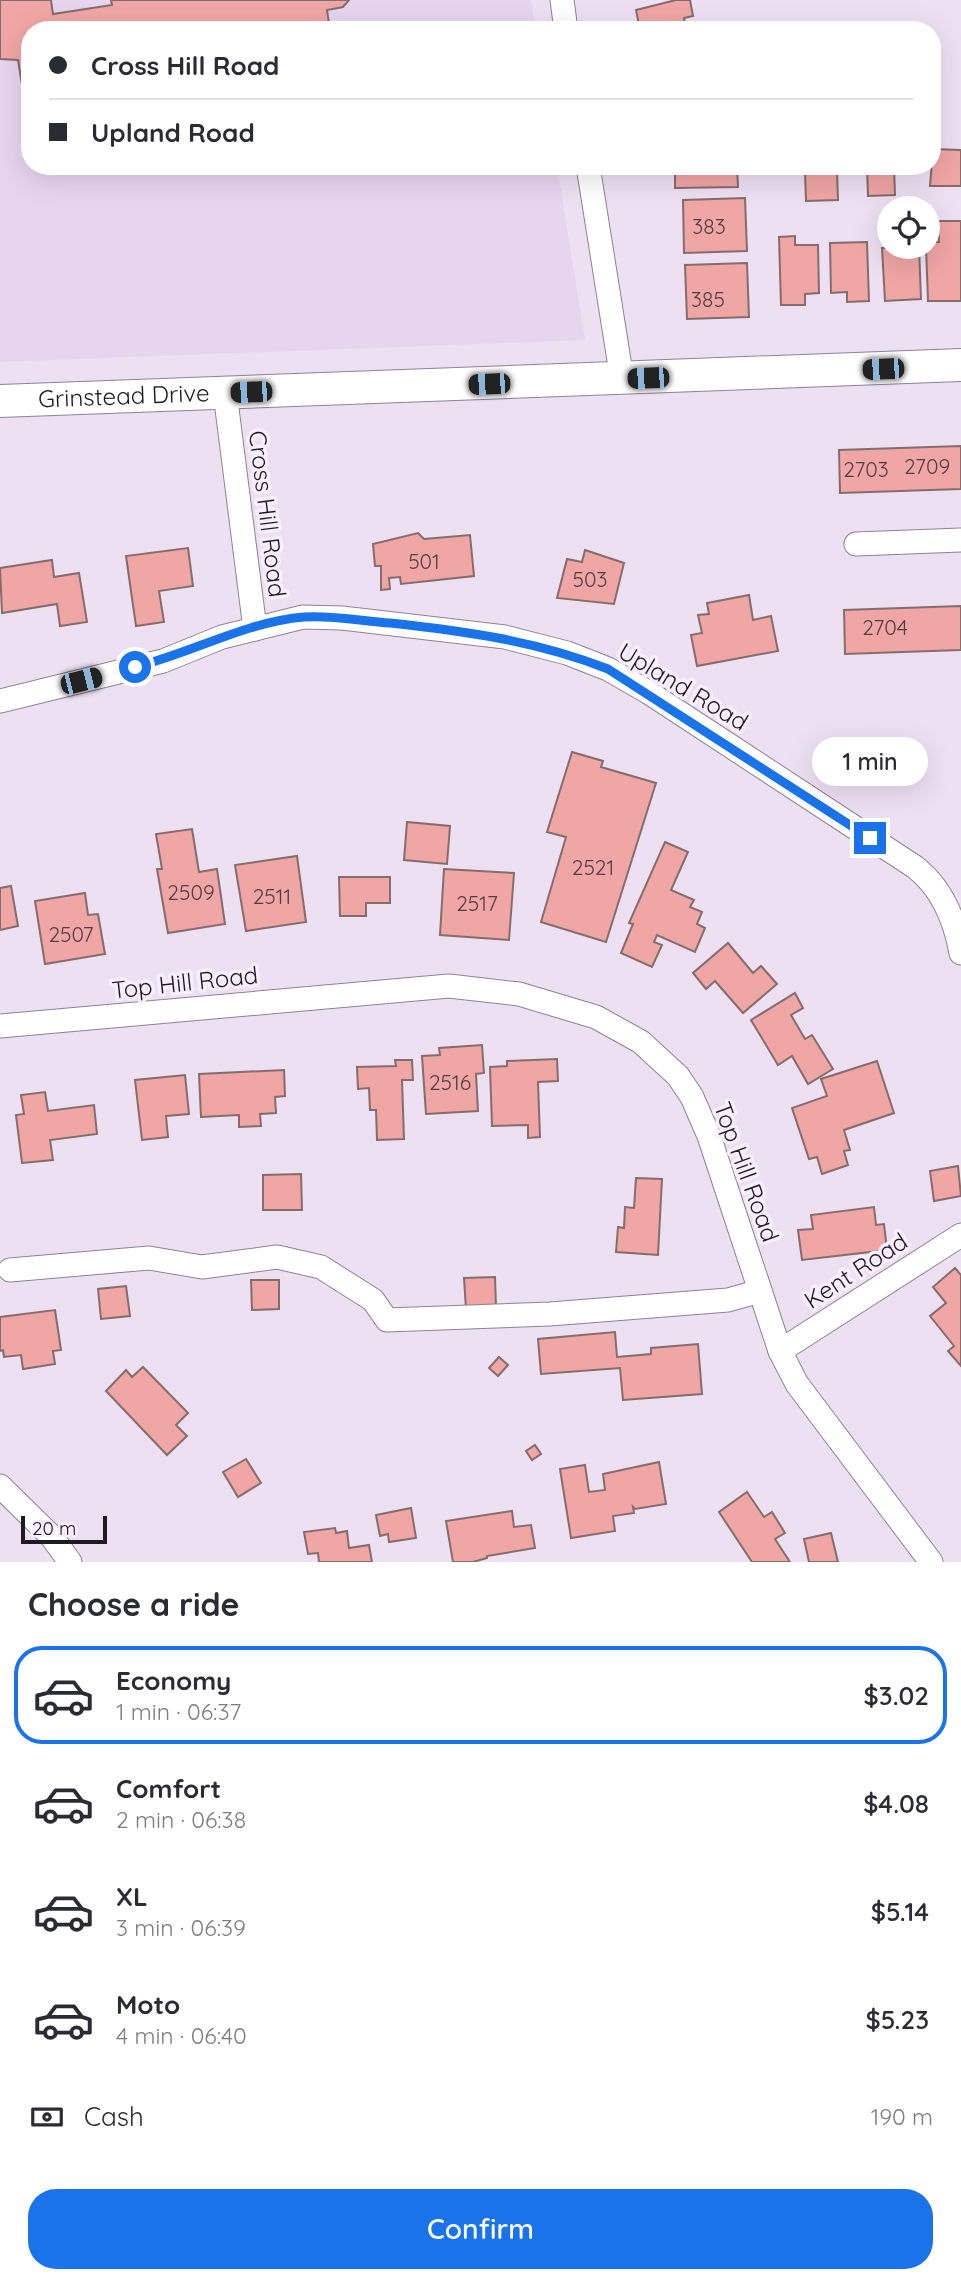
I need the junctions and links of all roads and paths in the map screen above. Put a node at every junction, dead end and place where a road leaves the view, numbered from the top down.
1 (562, 0) edge
2 (565, 21) edge
3 (589, 175) edge
4 (961, 365) edge
5 (622, 379) junction
6 (225, 393) junction
7 (0, 401) edge
8 (961, 540) edge
9 (856, 544) dead end
10 (255, 629) junction
11 (0, 701) edge
12 (961, 953) edge
13 (0, 1026) edge
14 (961, 1235) edge
15 (10, 1270) dead end
16 (760, 1292) junction
17 (780, 1351) junction
18 (0, 1486) edge
19 (70, 1562) edge
20 (931, 1562) edge

1 - 2 street
3 - 5 street
4 - 5 street, Grinstead Drive
5 - 6 street, Grinstead Drive
6 - 7 street, Grinstead Drive
6 - 10 street, Cross Hill Road
8 - 9 street
10 - 11 street, Cross Hill Road
10 - 12 street, Upland Road
13 - 16 street, Top Hill Road
14 - 17 street, Kent Road
15 - 16 street
16 - 17 street, Top Hill Road
17 - 20 street, Top Hill Road
18 - 19 street

